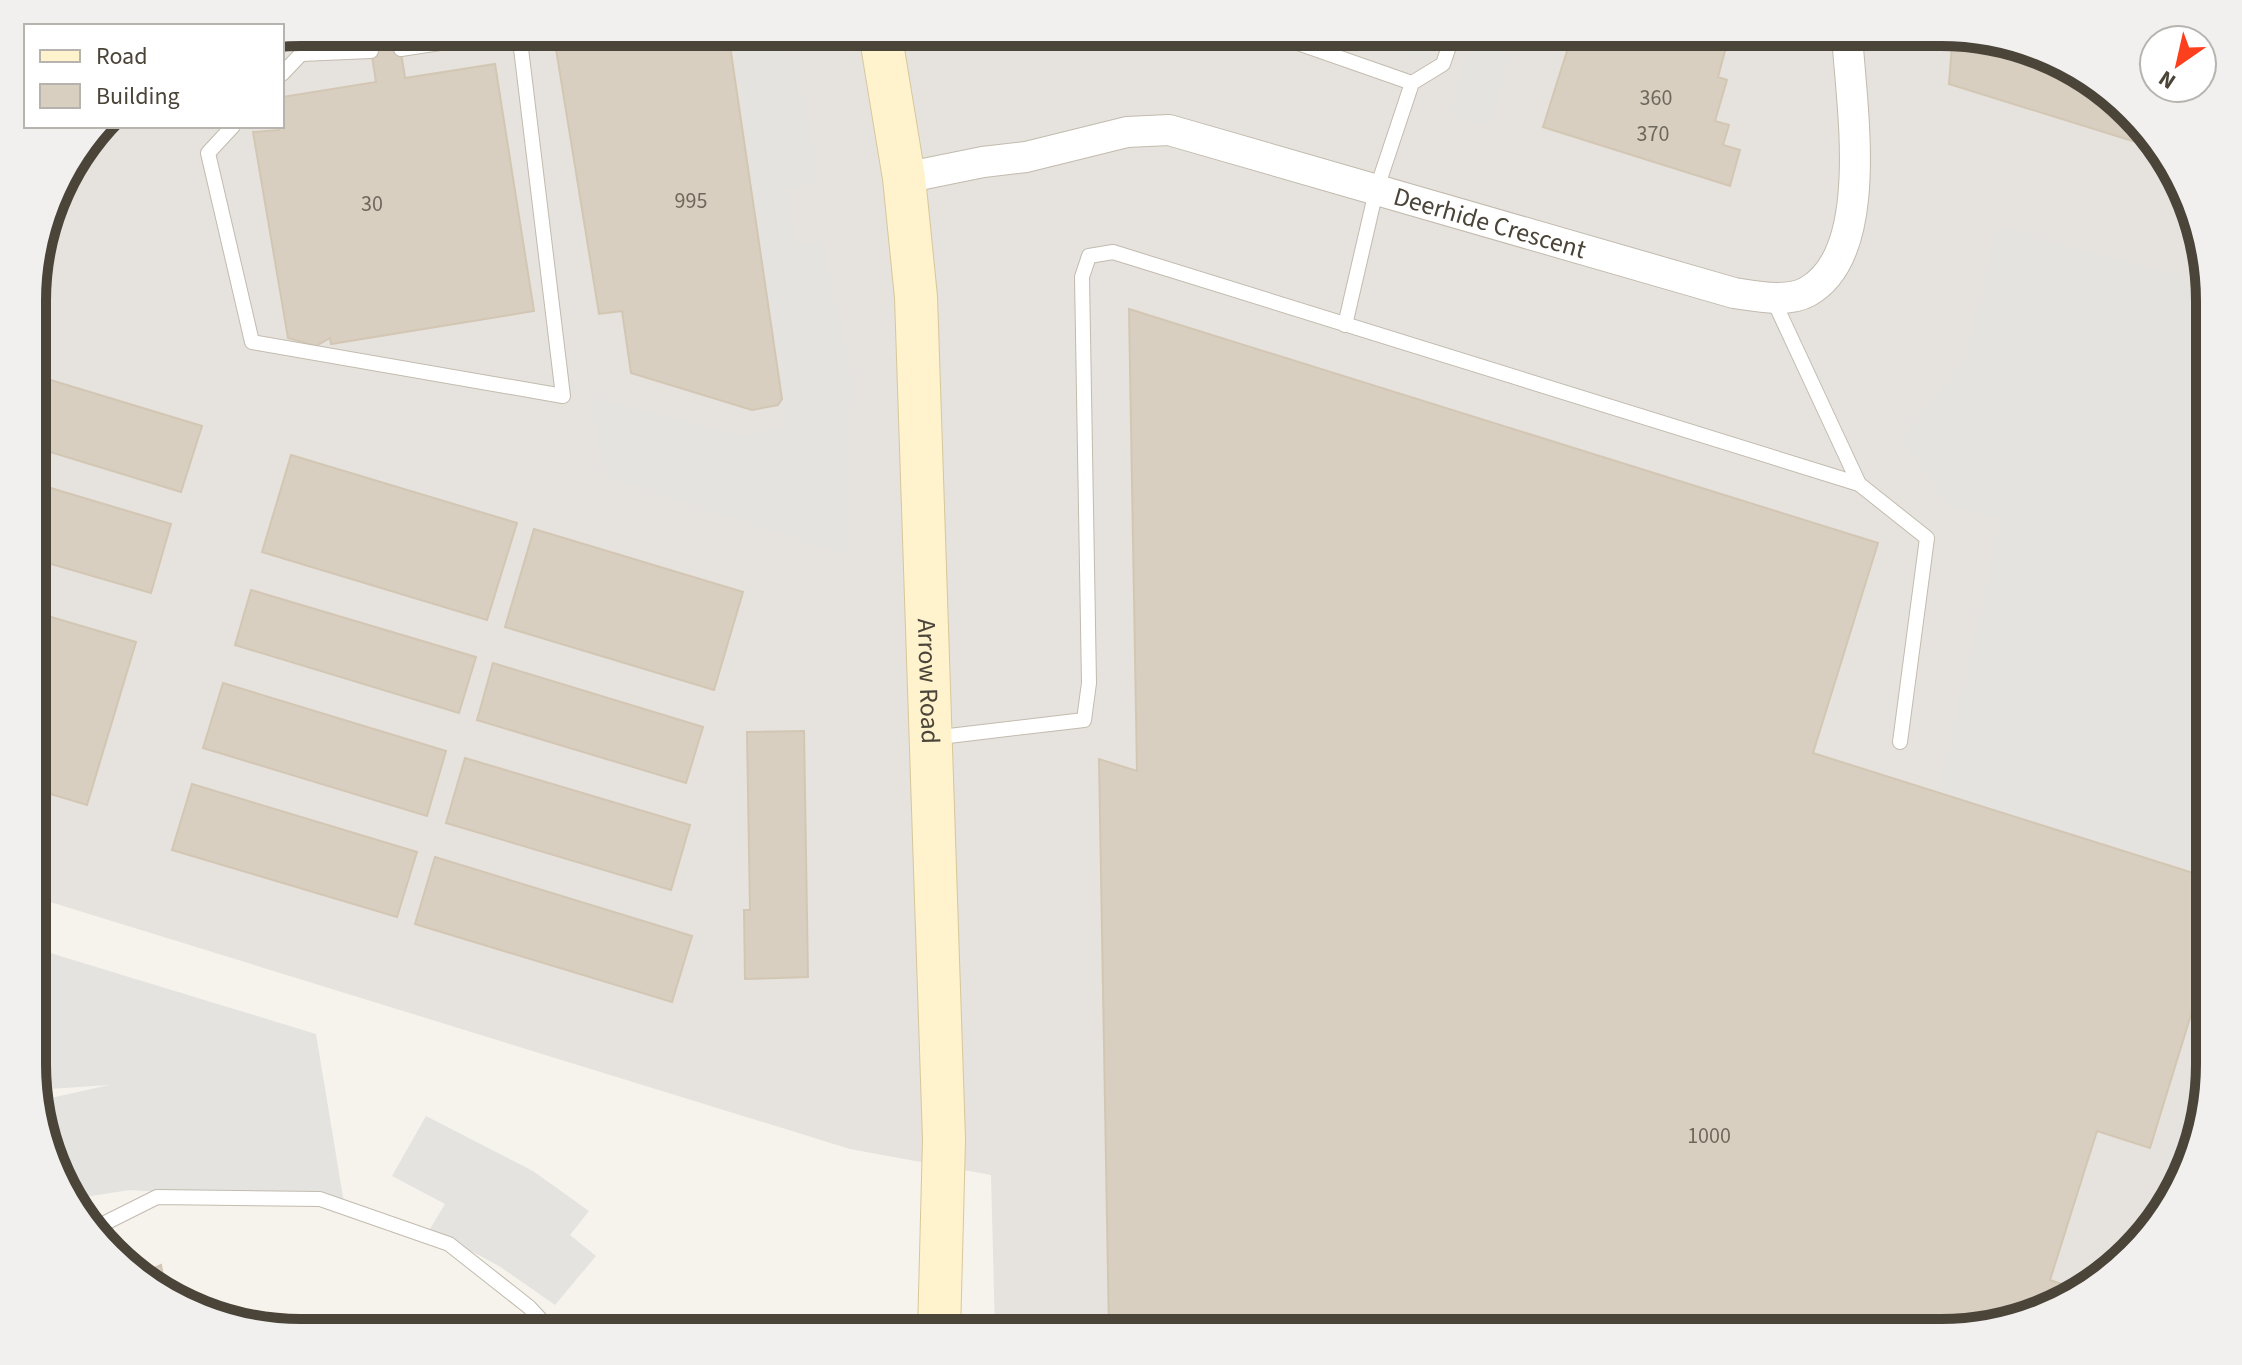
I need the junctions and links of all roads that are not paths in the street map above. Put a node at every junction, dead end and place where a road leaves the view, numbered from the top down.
1 (303, 46) edge
2 (420, 46) edge
3 (521, 46) edge
4 (882, 46) edge
5 (1306, 46) edge
6 (1449, 46) edge
7 (1848, 46) edge
8 (401, 49) dead end
9 (371, 51) dead end
10 (301, 54) junction
11 (284, 72) edge
12 (1412, 83) junction
13 (231, 128) edge
14 (904, 178) junction
15 (1376, 191) junction
16 (1772, 297) junction
17 (1345, 325) junction
18 (1859, 484) junction
19 (932, 738) junction
20 (1900, 742) dead end
21 (103, 1224) edge
22 (540, 1319) edge
23 (939, 1319) edge

1 - 10 lane
2 - 8 lane
3 - 13 lane
4 - 14 street, Arrow Road
5 - 12 lane
6 - 12 lane
7 - 16 street, Deerhide Crescent
9 - 10 lane
10 - 11 lane
12 - 15 lane
14 - 15 street, Deerhide Crescent
14 - 19 street, Arrow Road
15 - 16 street, Deerhide Crescent
15 - 17 lane
16 - 18 lane
17 - 18 lane
17 - 19 lane
18 - 20 lane
19 - 23 street, Arrow Road
21 - 22 lane

